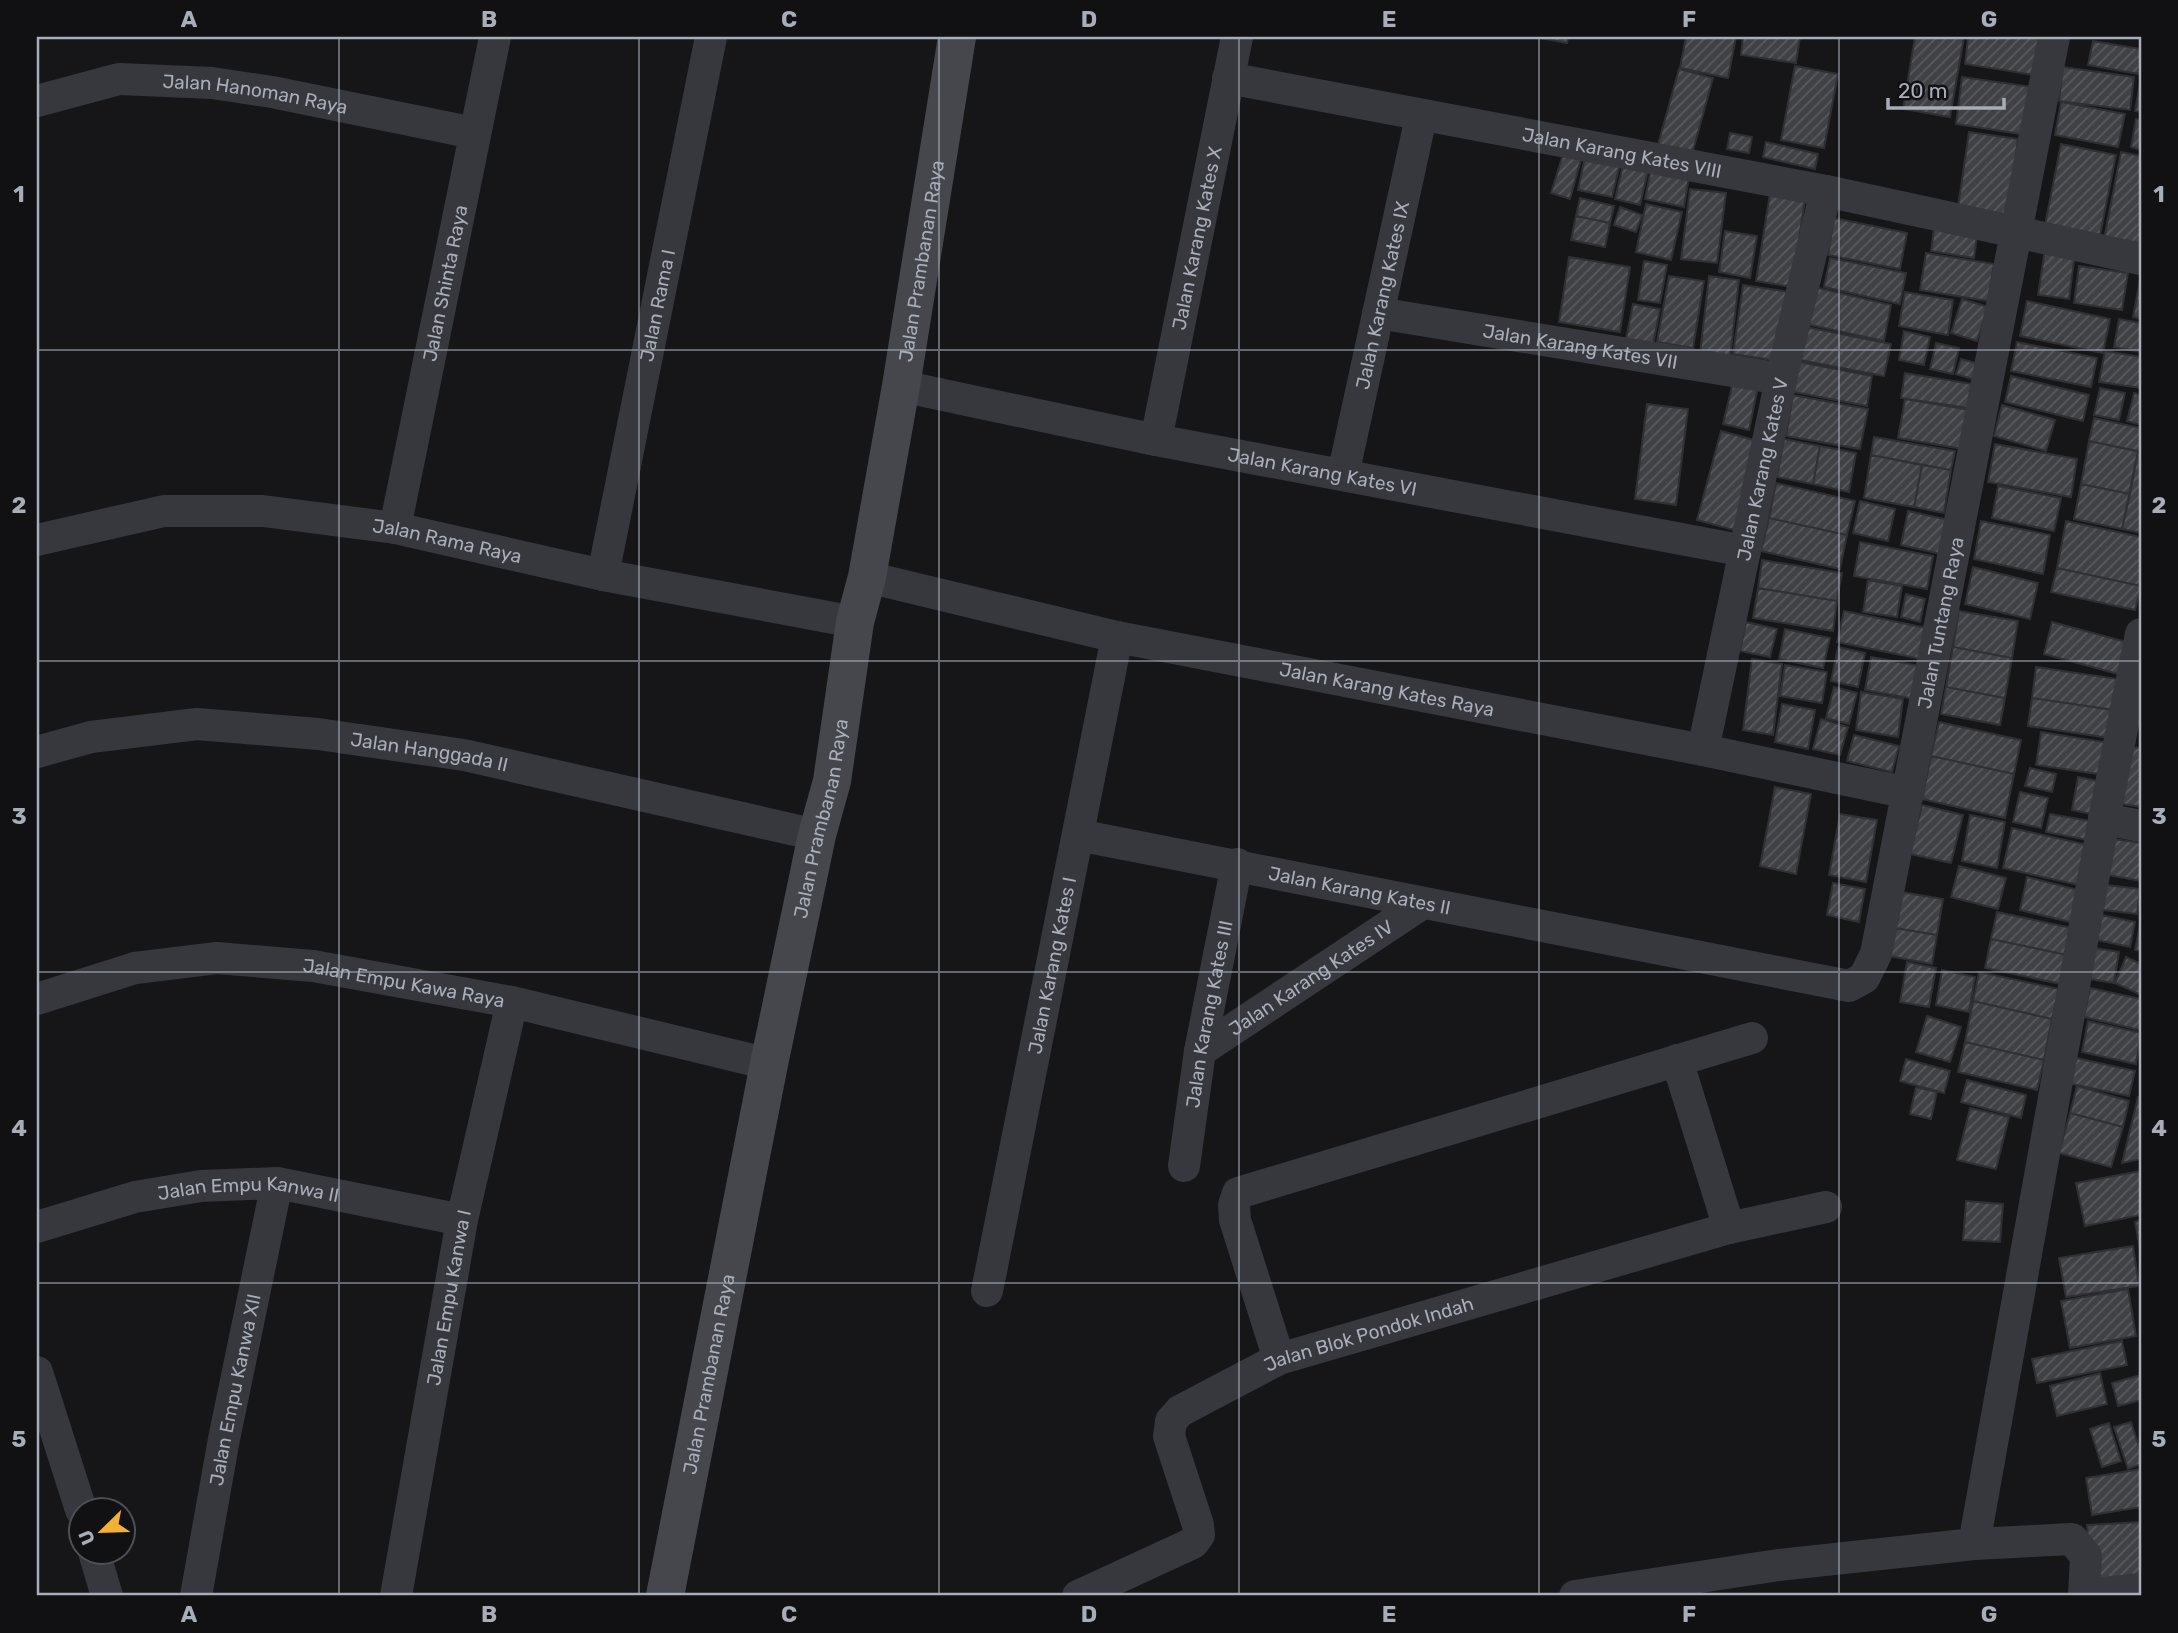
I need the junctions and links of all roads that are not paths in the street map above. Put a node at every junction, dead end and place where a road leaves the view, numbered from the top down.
1 (495, 37) edge
2 (711, 37) edge
3 (957, 37) edge
4 (1237, 37) edge
5 (2054, 37) edge
6 (1228, 78) junction
7 (37, 101) edge
8 (1421, 117) junction
9 (474, 132) junction
10 (1826, 191) junction
11 (2014, 234) junction
12 (2141, 259) edge
13 (1378, 313) junction
14 (1781, 379) junction
15 (901, 386) junction
16 (1156, 440) junction
17 (1343, 475) junction
18 (396, 528) junction
19 (37, 540) edge
20 (1745, 551) junction
21 (603, 575) junction
22 (867, 577) junction
23 (855, 622) junction
24 (1117, 637) junction
25 (2140, 644) edge
26 (1703, 750) junction
27 (37, 752) edge
28 (1909, 793) junction
29 (2104, 819) junction
30 (2141, 826) edge
31 (817, 835) junction
32 (1078, 835) junction
33 (1237, 864) junction
34 (1423, 904) junction
35 (1640, 946) joint
36 (37, 999) edge
37 (512, 1002) junction
38 (1752, 1038) dead end
39 (1200, 1051) junction
40 (1677, 1060) junction
41 (769, 1065) junction
42 (1184, 1166) dead end
43 (277, 1183) junction
44 (1826, 1207) dead end
45 (462, 1220) junction
46 (37, 1227) edge
47 (1729, 1228) junction
48 (987, 1291) dead end
49 (1279, 1359) junction
50 (37, 1372) edge
51 (77, 1496) edge
52 (1974, 1544) junction
53 (98, 1566) edge
54 (2141, 1589) edge
55 (107, 1596) edge
56 (196, 1596) edge
57 (396, 1596) edge
58 (665, 1596) edge
59 (1078, 1596) edge
60 (1575, 1596) edge
61 (2084, 1596) edge

1 - 9 street, Jalan Shinta Raya
2 - 21 street, Jalan Rama I
3 - 15 street, Jalan Prambanan Raya
4 - 6 street, Jalan Karang Kates X
5 - 11 street, Jalan Tuntang Raya
6 - 8 street, Jalan Karang Kates VIII
6 - 16 street, Jalan Karang Kates X
7 - 9 street, Jalan Hanoman Raya
8 - 10 street, Jalan Karang Kates VIII
8 - 13 street, Jalan Karang Kates IX
9 - 18 street, Jalan Shinta Raya
10 - 11 street, Jalan Karang Kates VIII
10 - 14 street, Jalan Karang Kates V
11 - 12 street, Jalan Karang Kates VIII
11 - 28 street, Jalan Tuntang Raya
13 - 14 street, Jalan Karang Kates VII
13 - 17 street, Jalan Karang Kates IX
14 - 20 street, Jalan Karang Kates V
15 - 16 street, Jalan Karang Kates VI
15 - 22 street, Jalan Prambanan Raya
16 - 17 street, Jalan Karang Kates VI
17 - 20 street, Jalan Karang Kates VI
18 - 19 street, Jalan Rama Raya
18 - 21 street, Jalan Rama Raya
20 - 26 street, Jalan Karang Kates V
21 - 23 street, Jalan Rama Raya
22 - 23 street, Jalan Prambanan Raya
22 - 24 street, Jalan Karang Kates Raya
23 - 31 street, Jalan Prambanan Raya
24 - 26 street, Jalan Karang Kates Raya
24 - 32 street, Jalan Karang Kates I
25 - 29 street
26 - 28 street, Jalan Karang Kates Raya
27 - 31 street, Jalan Hanggada II
28 - 35 street, Jalan Tuntang Raya
29 - 30 street
29 - 52 street
31 - 41 street, Jalan Prambanan Raya
32 - 33 street, Jalan Karang Kates II
32 - 48 street, Jalan Karang Kates I
33 - 34 street, Jalan Karang Kates II
33 - 39 street, Jalan Karang Kates III
34 - 35 street, Jalan Karang Kates II
34 - 39 street, Jalan Karang Kates IV
36 - 37 street, Jalan Empu Kawa Raya
37 - 41 street, Jalan Empu Kawa Raya
37 - 45 street, Jalan Empu Kanwa I
38 - 40 street
39 - 42 street, Jalan Karang Kates III
40 - 47 street
40 - 49 street
41 - 58 street, Jalan Prambanan Raya
43 - 45 street, Jalan Empu Kanwa II
43 - 46 street, Jalan Empu Kanwa II
43 - 56 street, Jalan Empu Kanwa XII
44 - 47 street, Jalan Blok Pondok Indah
45 - 57 street, Jalan Empu Kanwa I
47 - 49 street, Jalan Blok Pondok Indah
49 - 59 street, Jalan Blok Pondok Indah
50 - 51 street
52 - 60 street
52 - 61 street
53 - 55 street
54 - 61 street

